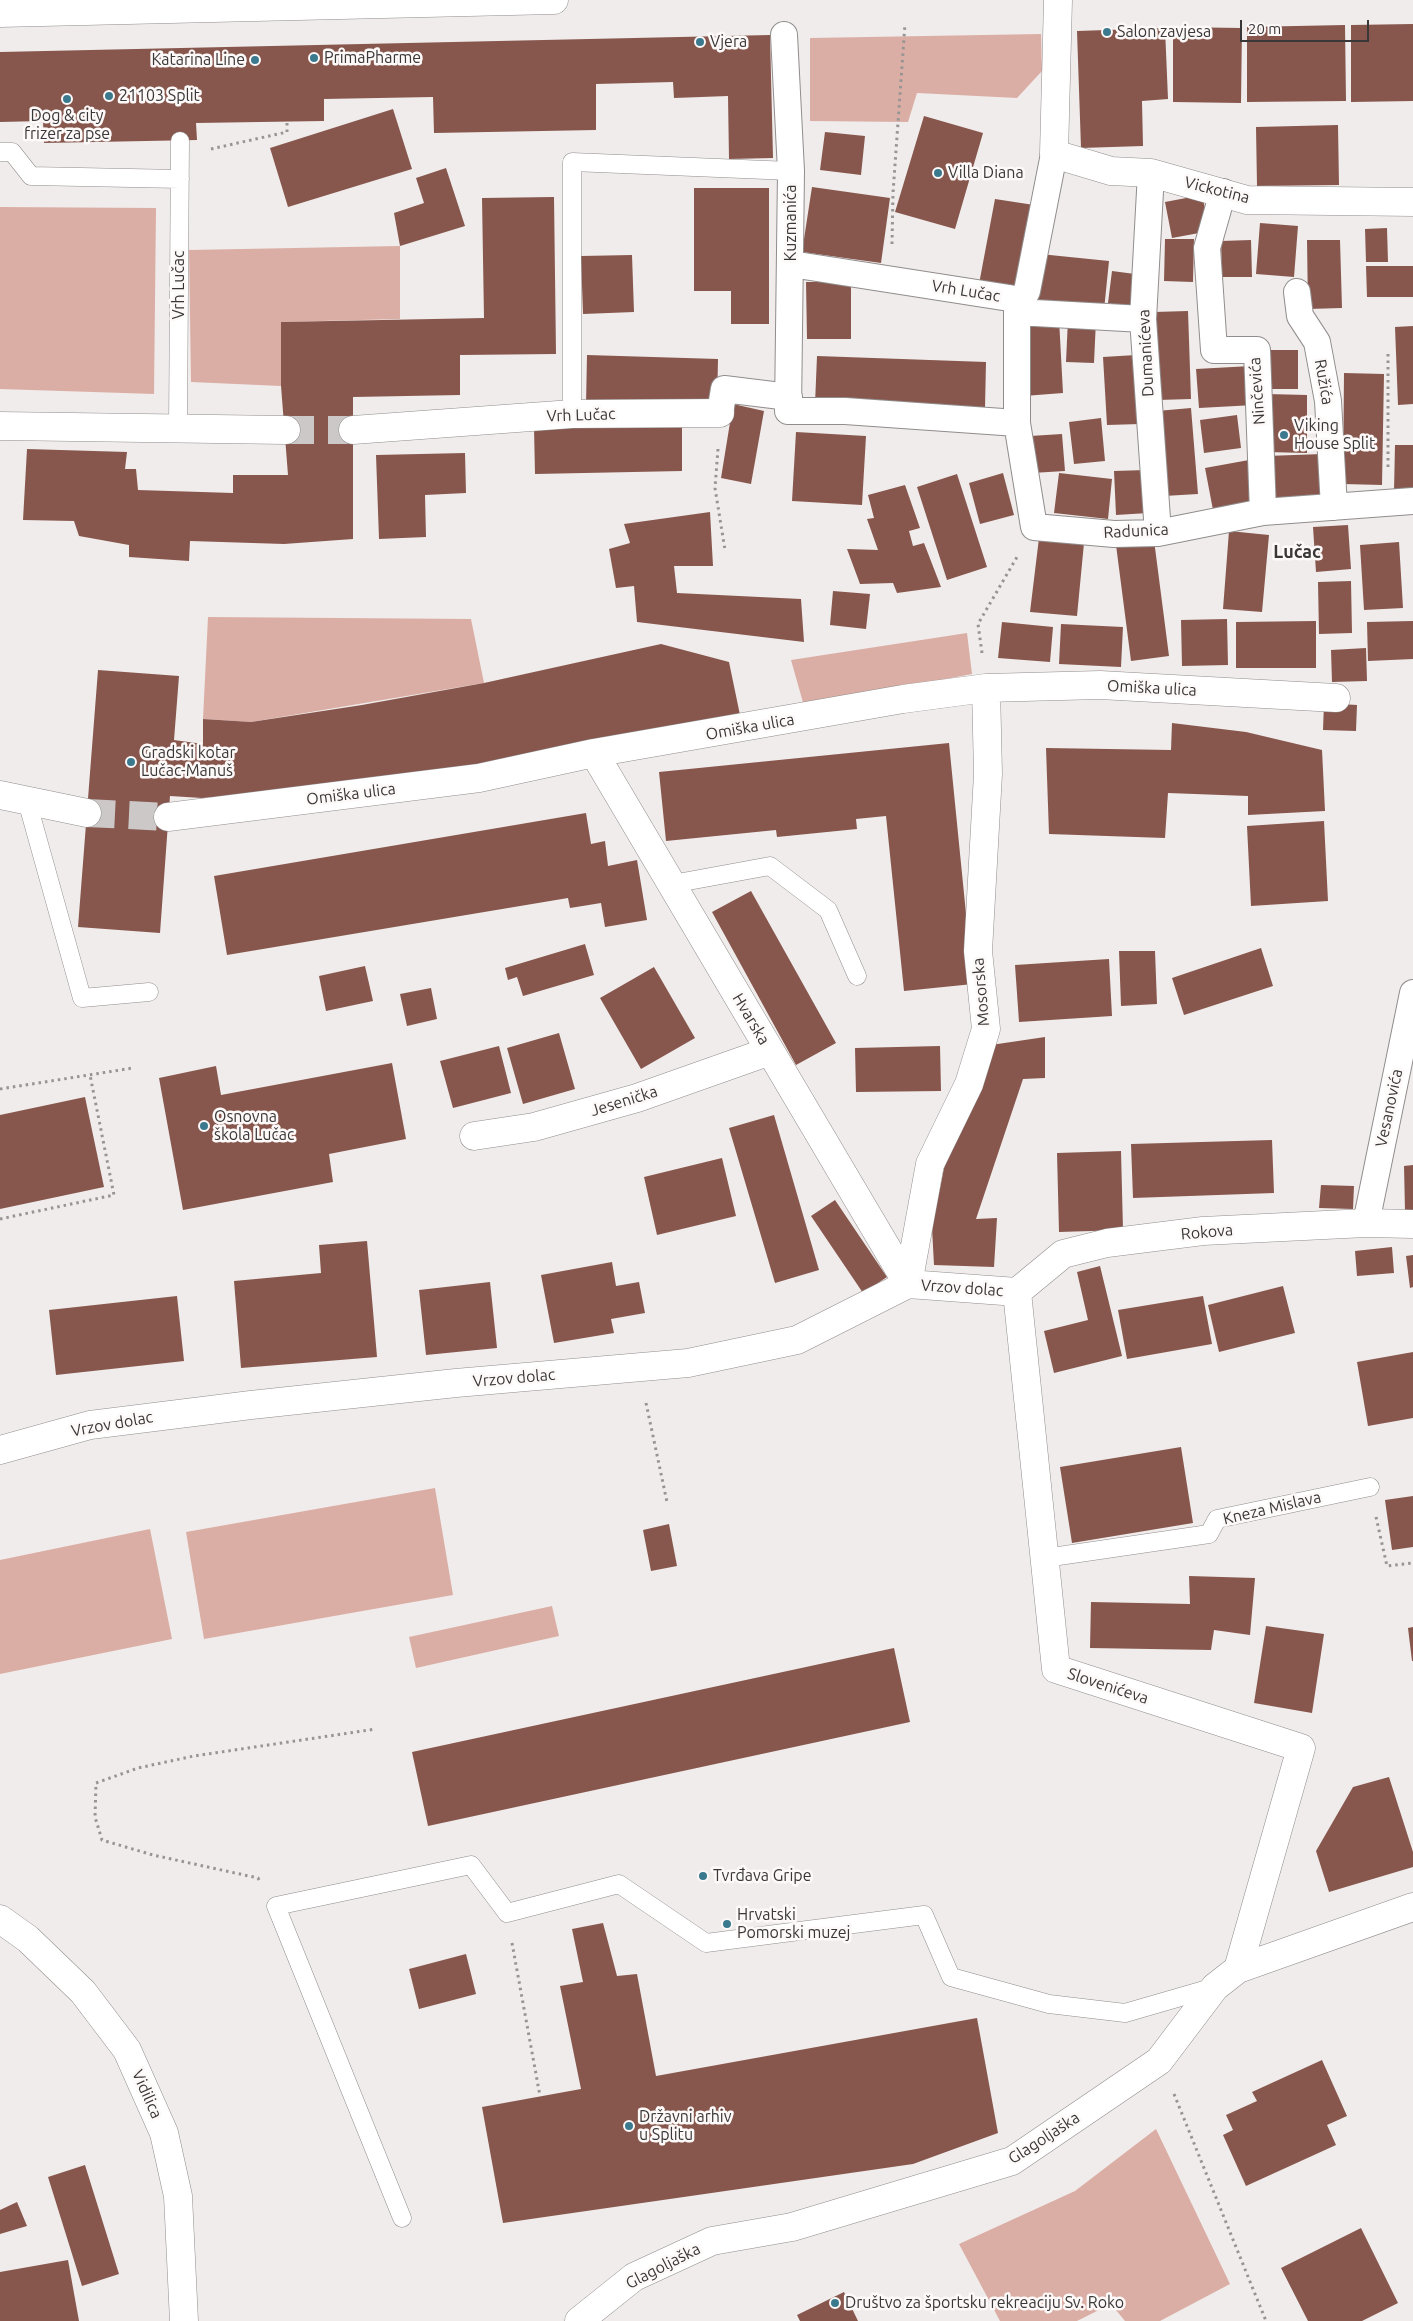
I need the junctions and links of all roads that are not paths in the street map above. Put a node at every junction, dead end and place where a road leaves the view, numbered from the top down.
1 (554, 0) edge
2 (1058, 0) edge
3 (0, 13) edge
4 (784, 35) dead end
5 (180, 148) road end
6 (0, 152) edge
7 (1054, 154) junction
8 (791, 171) junction
9 (1151, 173) junction
10 (180, 179) junction
11 (1223, 192) junction
12 (1413, 202) edge
13 (791, 264) junction
14 (1297, 292) dead end
15 (1019, 306) junction
16 (1143, 318) junction
17 (788, 404) junction
18 (720, 413) joint
19 (572, 414) junction
20 (1017, 423) junction
21 (0, 426) edge
22 (178, 429) junction
23 (286, 430) tunnel mouth
24 (353, 430) tunnel mouth
25 (1401, 502) edge
26 (1334, 507) junction
27 (1263, 512) junction
28 (1034, 527) joint
29 (1158, 533) junction
30 (986, 688) junction
31 (1336, 698) dead end
32 (594, 753) junction
33 (0, 795) edge
34 (27, 801) junction
35 (87, 812) tunnel mouth
36 (168, 817) tunnel mouth
37 (672, 884) junction
38 (857, 976) dead end
39 (149, 992) dead end
40 (1413, 993) edge
41 (770, 1050) junction
42 (474, 1136) dead end
43 (1366, 1223) junction
44 (1413, 1224) edge
45 (908, 1284) junction
46 (1017, 1292) junction
47 (0, 1450) edge
48 (1370, 1487) road end
49 (1045, 1558) junction
50 (1413, 1907) edge
51 (0, 1919) edge
52 (1238, 1969) junction
53 (1215, 1987) junction
54 (402, 2218) dead end
55 (184, 2321) edge
56 (579, 2321) edge

1 - 3 street
2 - 7 street
4 - 8 street, Kuzmanića
5 - 10 lane, Vrh Lučac
6 - 10 lane
7 - 9 street, Vickotina
7 - 15 street, Vrh Lučac
8 - 13 street, Kuzmanića
8 - 19 lane
9 - 11 street, Vickotina
9 - 16 street, Dumanićeva
10 - 22 lane, Vrh Lučac
11 - 12 street, Vickotina
11 - 27 street, Ninčevića
13 - 15 street, Vrh Lučac
13 - 17 street, Kuzmanića
14 - 26 street, Ružića
15 - 16 street
15 - 20 street, Vrh Lučac
16 - 29 street, Dumanićeva
17 - 18 street
17 - 20 street
18 - 19 street, Vrh Lučac
19 - 24 street, Vrh Lučac
20 - 28 street, Vrh Lučac
21 - 22 street
22 - 23 street
25 - 26 street, Radunica
26 - 27 street, Radunica
27 - 29 street, Radunica
28 - 29 street, Radunica
30 - 31 street, Omiška ulica
30 - 32 street, Omiška ulica
30 - 45 street, Mosorska
32 - 36 street, Omiška ulica
32 - 37 street, Hvarska
33 - 34 street
34 - 35 street
34 - 39 lane
37 - 38 lane
37 - 41 street, Hvarska
40 - 43 street, Vesanovića
41 - 42 street, Jesenička
41 - 45 street, Hvarska
43 - 44 street, Rokova
43 - 46 street, Rokova
45 - 46 street, Vrzov dolac
45 - 47 street, Vrzov dolac
46 - 49 street, Slovenićeva
48 - 49 lane, Kneza Mislava
49 - 52 street, Slovenićeva
50 - 52 street, Glagoljaška
51 - 55 street, Vidilica
52 - 53 street, Glagoljaška
53 - 54 lane
53 - 56 street, Glagoljaška

